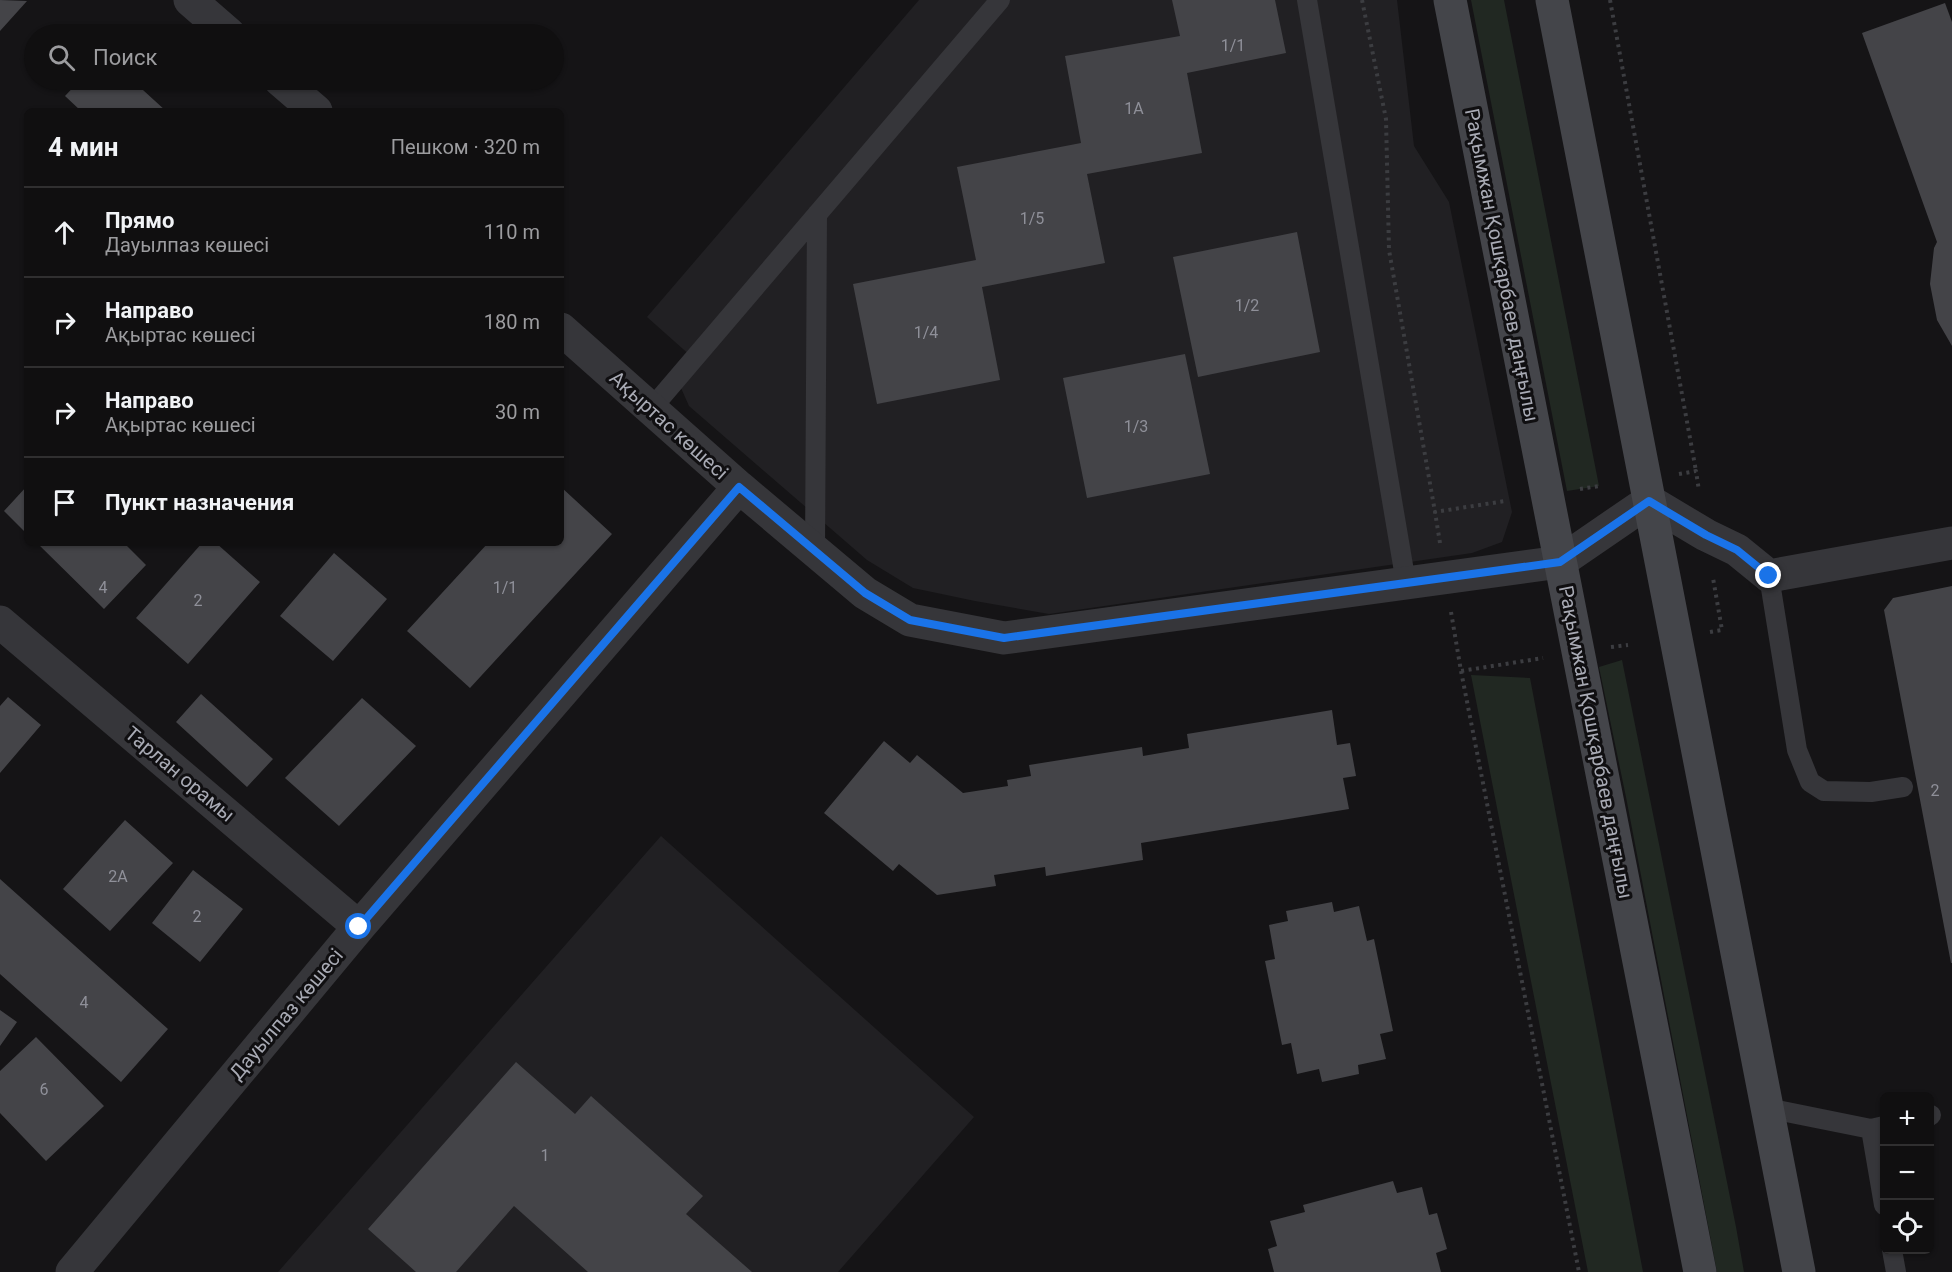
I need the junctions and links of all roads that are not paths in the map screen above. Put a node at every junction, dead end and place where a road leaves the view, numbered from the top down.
1 (190, 0) edge
2 (1000, 0) edge
3 (1307, 0) edge
4 (1450, 0) edge
5 (1552, 0) edge
6 (218, 24) edge
7 (292, 90) edge
8 (313, 108) edge
9 (817, 214) junction
10 (564, 332) edge
11 (651, 409) junction
12 (739, 487) junction
13 (1649, 501) junction
14 (1952, 543) edge
15 (815, 551) junction
16 (1560, 562) junction
17 (1769, 576) junction
18 (1406, 583) junction
19 (0, 622) edge
20 (1903, 786) dead end
21 (359, 927) junction
22 (1767, 1108) junction
23 (1878, 1127) edge
24 (1884, 1200) edge
25 (1893, 1254) edge
26 (72, 1272) edge
27 (1700, 1272) edge
28 (1799, 1272) edge
29 (1896, 1272) edge

1 - 6 street
2 - 9 lane
3 - 18 lane
4 - 16 main road, Рақымжан Қошқарбаев даңғылы
5 - 13 main road
7 - 8 street
9 - 11 lane
9 - 15 lane
10 - 11 street, Ақыртас көшесі
11 - 12 street, Ақыртас көшесі
12 - 15 street, Ақыртас көшесі
12 - 21 street, Дауылпаз көшесі
13 - 16 street, Ақыртас көшесі
13 - 17 street
13 - 22 main road
14 - 17 street
15 - 18 street, Ақыртас көшесі
16 - 18 street, Ақыртас көшесі
16 - 27 main road, Рақымжан Қошқарбаев даңғылы
17 - 20 lane
19 - 21 street, Тарлан орамы
21 - 26 street, Дауылпаз көшесі
22 - 23 lane
22 - 28 main road
23 - 24 lane
25 - 29 lane

